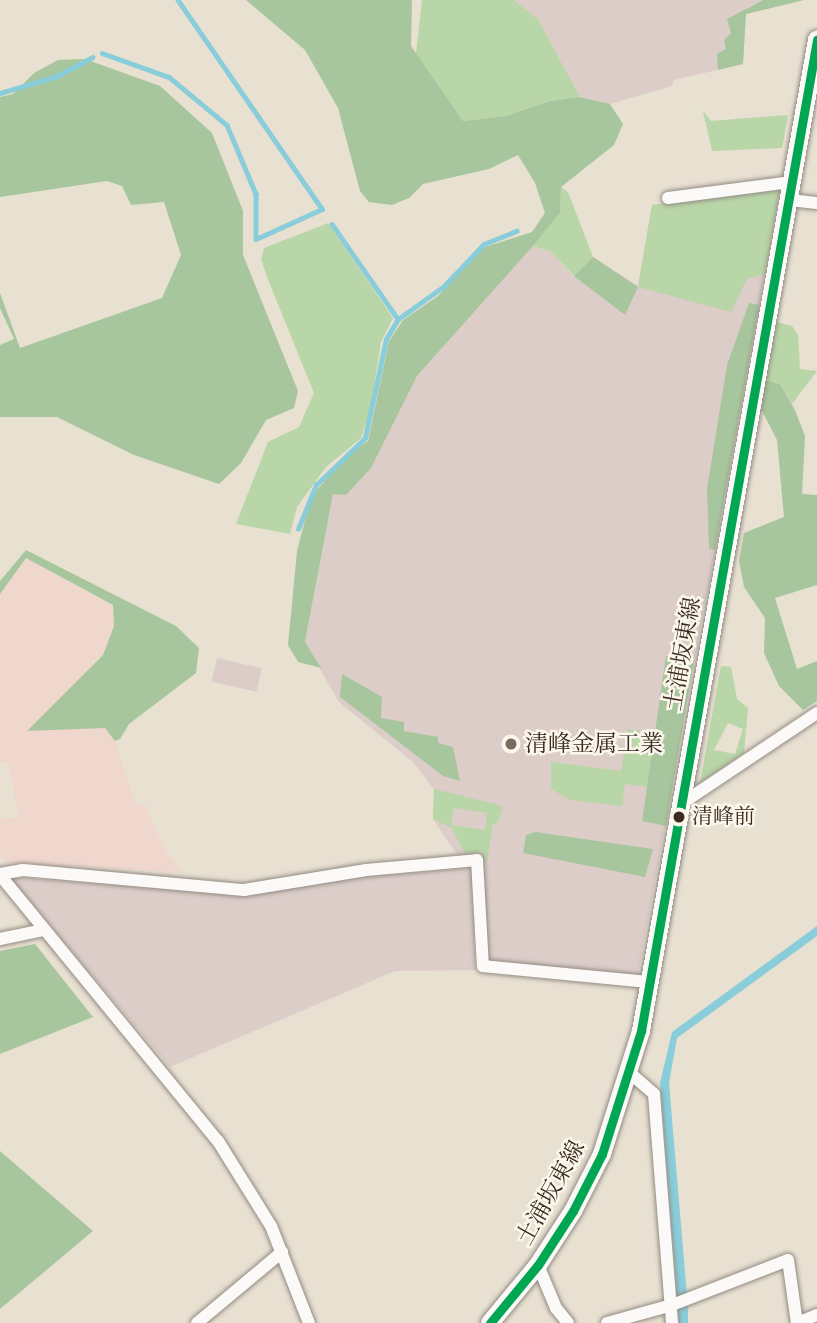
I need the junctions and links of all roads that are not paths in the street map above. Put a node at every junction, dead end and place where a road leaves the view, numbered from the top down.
1 (817, 40) edge
2 (790, 191) junction
3 (668, 198) dead end
4 (817, 203) edge
5 (817, 713) edge
6 (681, 804) junction
7 (0, 875) edge
8 (44, 930) junction
9 (0, 939) edge
10 (650, 982) junction
11 (630, 1073) junction
12 (282, 1252) junction
13 (538, 1265) junction
14 (672, 1305) junction
15 (817, 1315) edge
16 (197, 1323) edge
17 (309, 1323) edge
18 (490, 1323) edge
19 (568, 1323) edge
20 (607, 1323) edge
21 (672, 1323) edge
22 (797, 1323) edge

1 - 2 main road, 土浦坂東線
2 - 3 street
2 - 4 street
2 - 6 main road, 土浦坂東線
5 - 6 street
6 - 10 main road, 土浦坂東線
7 - 8 street
7 - 10 street
8 - 9 street
8 - 12 street
10 - 11 main road, 土浦坂東線
11 - 13 main road, 土浦坂東線
11 - 14 street
12 - 16 street
12 - 17 street
13 - 18 main road, 土浦坂東線
13 - 19 street
14 - 20 street
14 - 21 street
14 - 22 street
15 - 22 street

